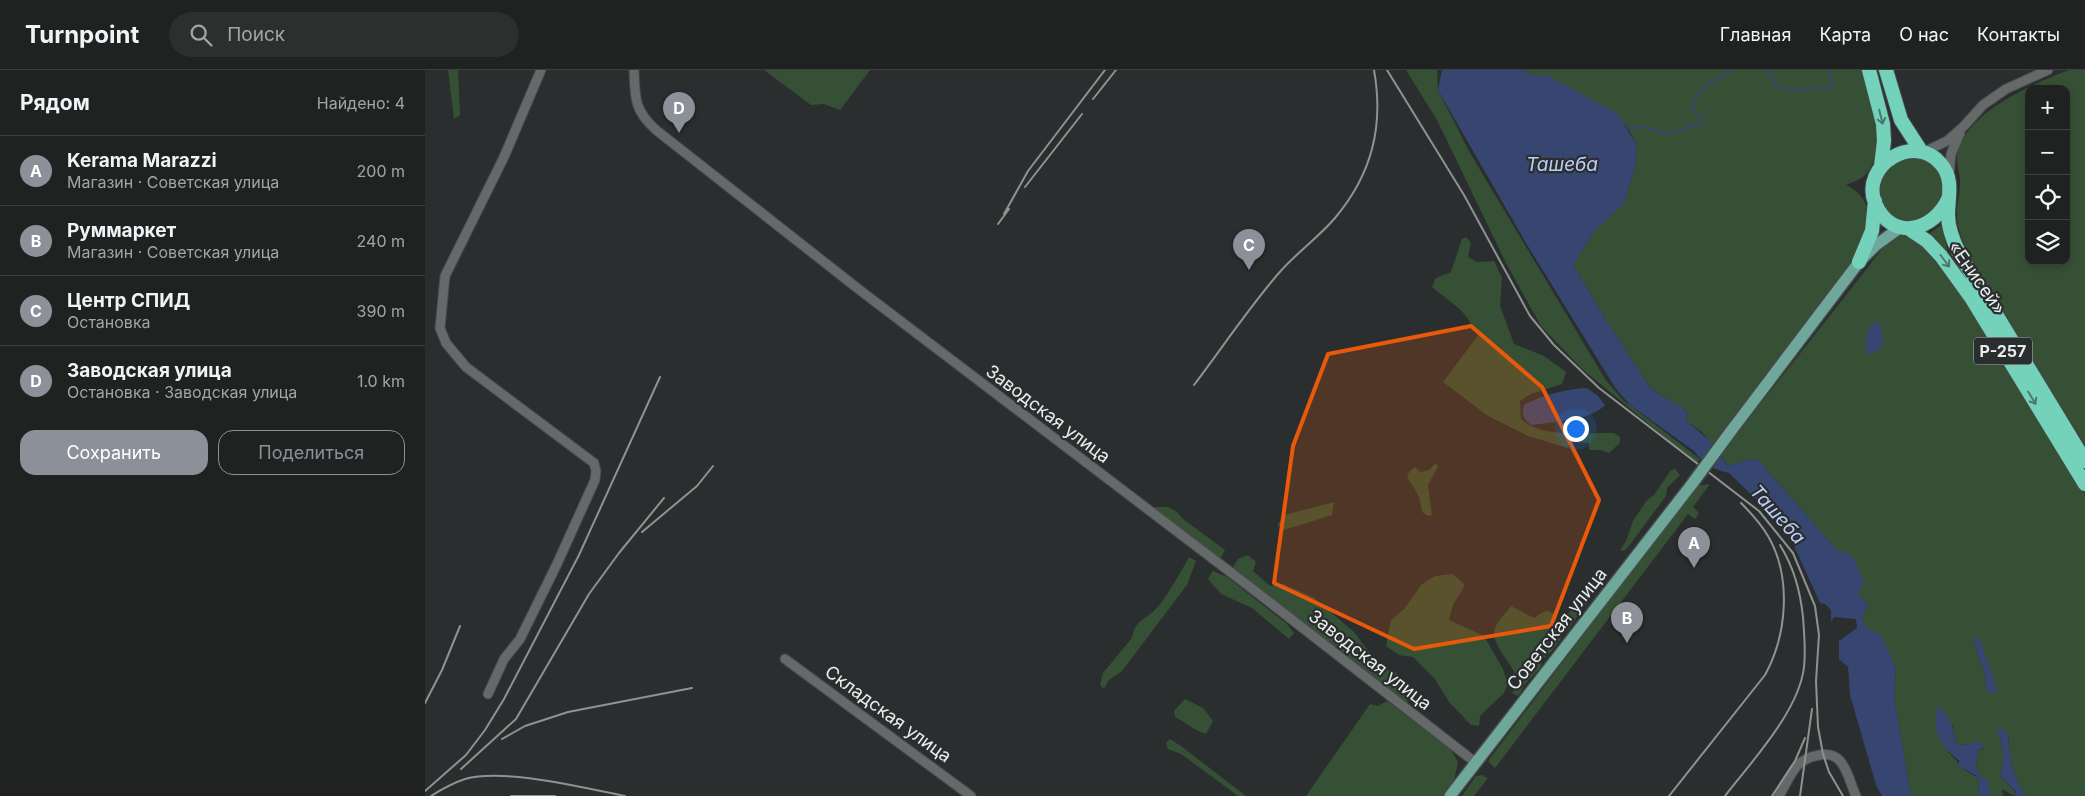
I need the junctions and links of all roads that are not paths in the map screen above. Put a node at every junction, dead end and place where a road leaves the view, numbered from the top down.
1 (541, 70) edge
2 (634, 70) edge
3 (1869, 70) edge
4 (1886, 70) edge
5 (2048, 70) edge
6 (1964, 126) junction
7 (1923, 152) junction
8 (1881, 166) junction
9 (1949, 180) junction
10 (1949, 197) junction
11 (1875, 201) junction
12 (1905, 228) junction
13 (1859, 262) junction
14 (2085, 461) edge
15 (2085, 484) edge
16 (785, 659) dead end
17 (488, 694) dead end
18 (1475, 762) junction
19 (971, 796) edge
20 (1450, 796) edge
21 (1779, 796) edge
22 (1856, 796) edge

1 - 17 street
2 - 18 street, Заводская улица
3 -> 8 highway
4 - 7 highway
5 - 6 street
6 - 7 street
6 - 9 street
7 - 8 highway
7 - 9 highway
8 - 11 highway
9 - 10 highway, «Енисей» / Р-257
10 - 12 highway
10 - 14 highway, «Енисей» / Р-257
11 - 12 highway, «Енисей» / Р-257
11 - 13 highway
12 - 13 main road, Советская улица
12 -> 15 highway, «Енисей» / Р-257
13 - 18 main road, Советская улица, bridge
16 - 19 street, Складская улица
18 - 20 main road, Советская улица
21 - 22 street

